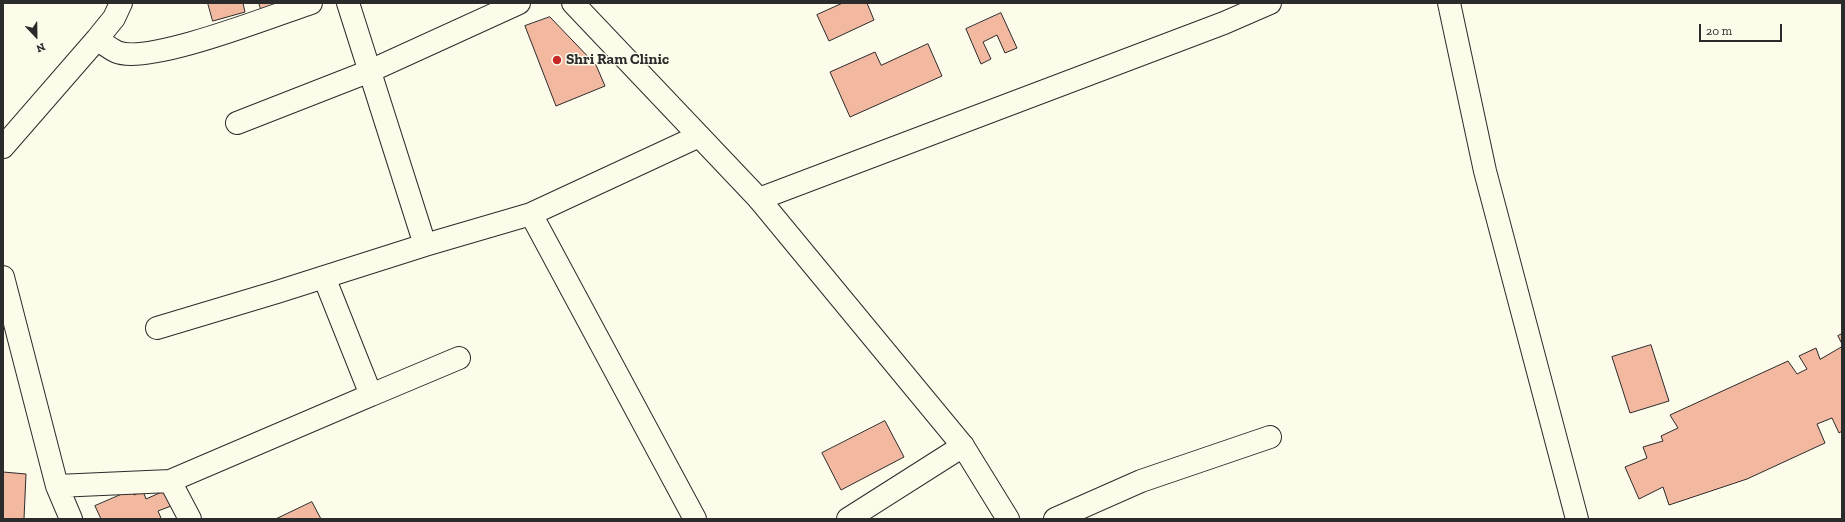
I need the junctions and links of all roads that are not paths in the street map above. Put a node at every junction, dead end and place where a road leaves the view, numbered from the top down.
1 (121, 3) edge
2 (311, 3) edge
3 (348, 3) edge
4 (519, 3) edge
5 (573, 3) edge
6 (1270, 3) edge
7 (1449, 3) edge
8 (97, 39) junction
9 (370, 71) junction
10 (237, 123) dead end
11 (699, 136) junction
12 (3, 147) edge
13 (759, 200) junction
14 (532, 214) junction
15 (424, 245) junction
16 (3, 277) edge
17 (324, 277) junction
18 (157, 328) dead end
19 (459, 358) dead end
20 (371, 395) junction
21 (1270, 437) dead end
22 (963, 446) junction
23 (170, 481) junction
24 (58, 486) junction
25 (71, 519) edge
26 (190, 519) edge
27 (695, 519) edge
28 (848, 519) edge
29 (1008, 519) edge
30 (1055, 519) edge
31 (1577, 519) edge

1 - 8 street
2 - 8 street
3 - 9 street
4 - 9 street
5 - 11 street
6 - 13 street
7 - 31 street
8 - 12 street
9 - 10 street
9 - 15 street
11 - 13 street
11 - 14 street
13 - 22 street
14 - 15 street
14 - 27 street
15 - 17 street
16 - 24 street
17 - 18 street
17 - 20 street
19 - 20 street
20 - 23 street
21 - 30 street
22 - 28 street
22 - 29 street
23 - 24 street
23 - 26 street
24 - 25 street

